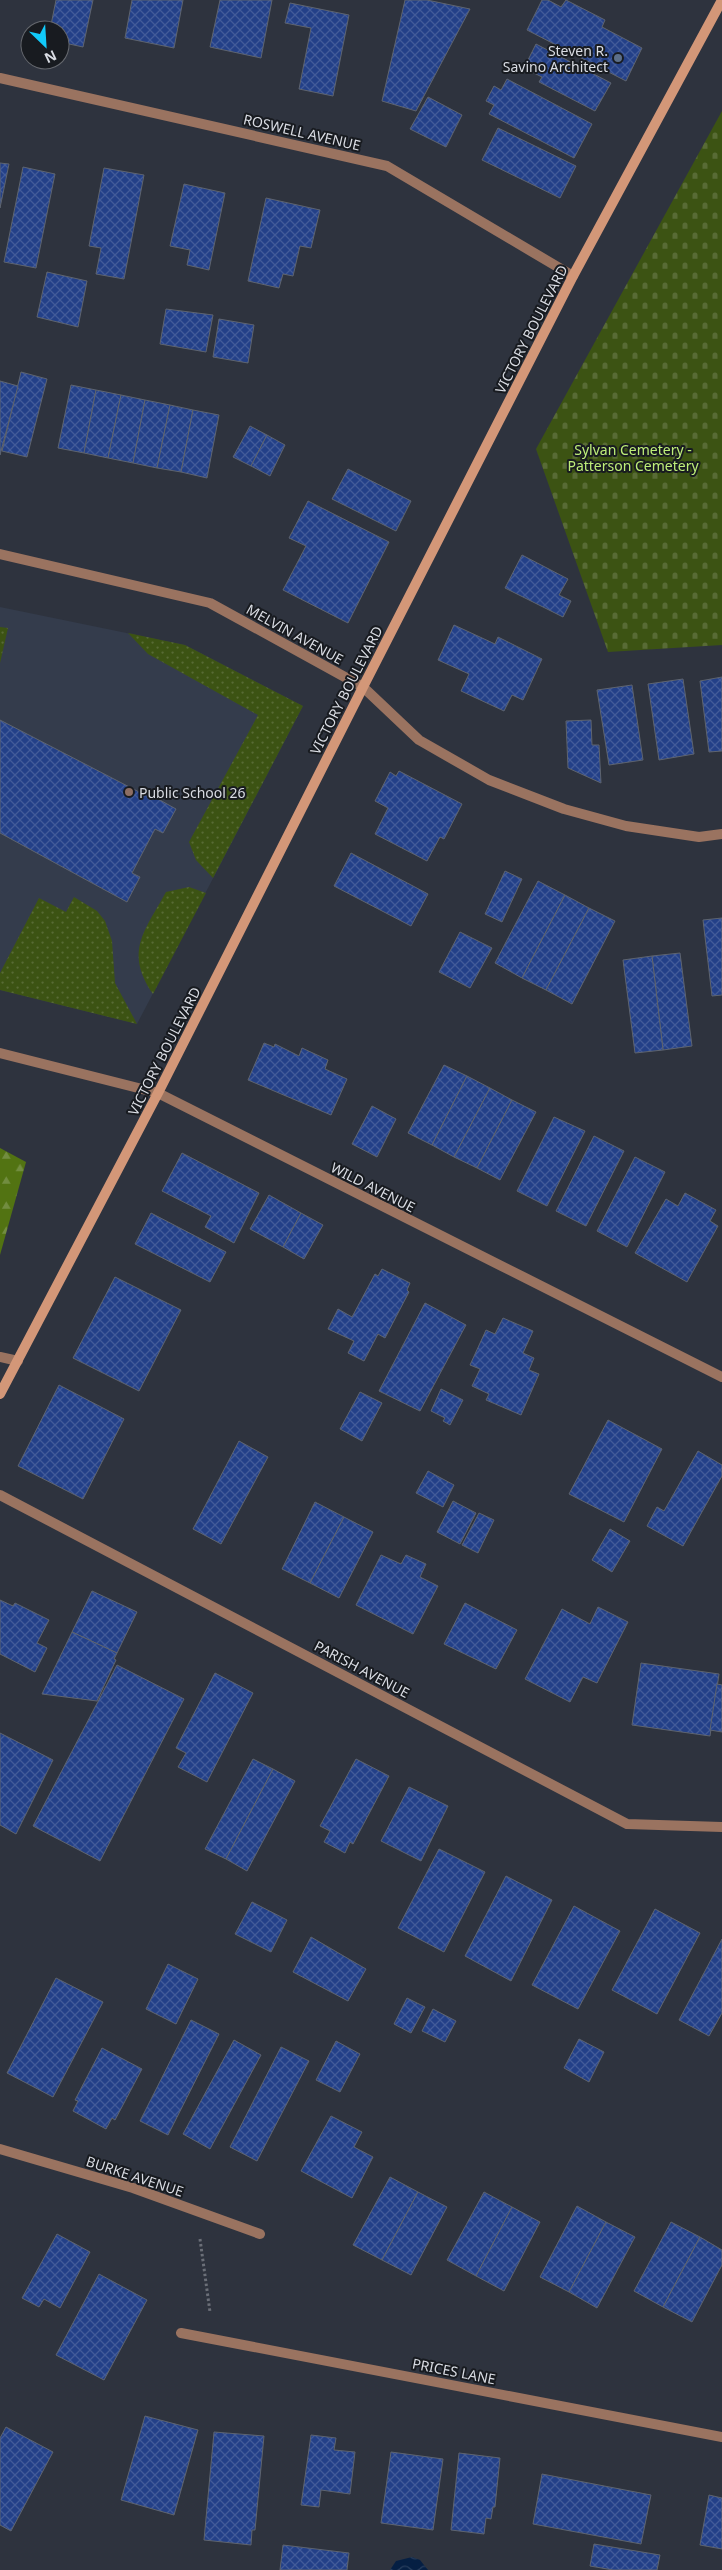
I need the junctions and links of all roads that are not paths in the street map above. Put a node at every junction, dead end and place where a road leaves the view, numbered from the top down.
1 (722, 0) edge
2 (0, 78) edge
3 (573, 276) junction
4 (0, 554) edge
5 (363, 687) junction
6 (722, 834) edge
7 (0, 1053) edge
8 (158, 1094) junction
9 (0, 1357) edge
10 (18, 1361) junction
11 (722, 1378) edge
12 (0, 1394) edge
13 (0, 1495) edge
14 (722, 1827) edge
15 (0, 2149) edge
16 (260, 2234) dead end
17 (181, 2333) dead end
18 (722, 2437) edge

1 - 3 main road, VICTORY BOULEVARD
2 - 3 street, ROSWELL AVENUE
3 - 5 main road, VICTORY BOULEVARD
4 - 5 street, MELVIN AVENUE
5 - 6 street, MELVIN AVENUE
5 - 8 main road, VICTORY BOULEVARD
7 - 8 street, WILD AVENUE
8 - 10 main road, VICTORY BOULEVARD
8 - 11 street, WILD AVENUE
9 - 10 street
10 - 12 main road, VICTORY BOULEVARD
13 - 14 street, PARISH AVENUE
15 - 16 street, BURKE AVENUE
17 - 18 street, PRICES LANE

